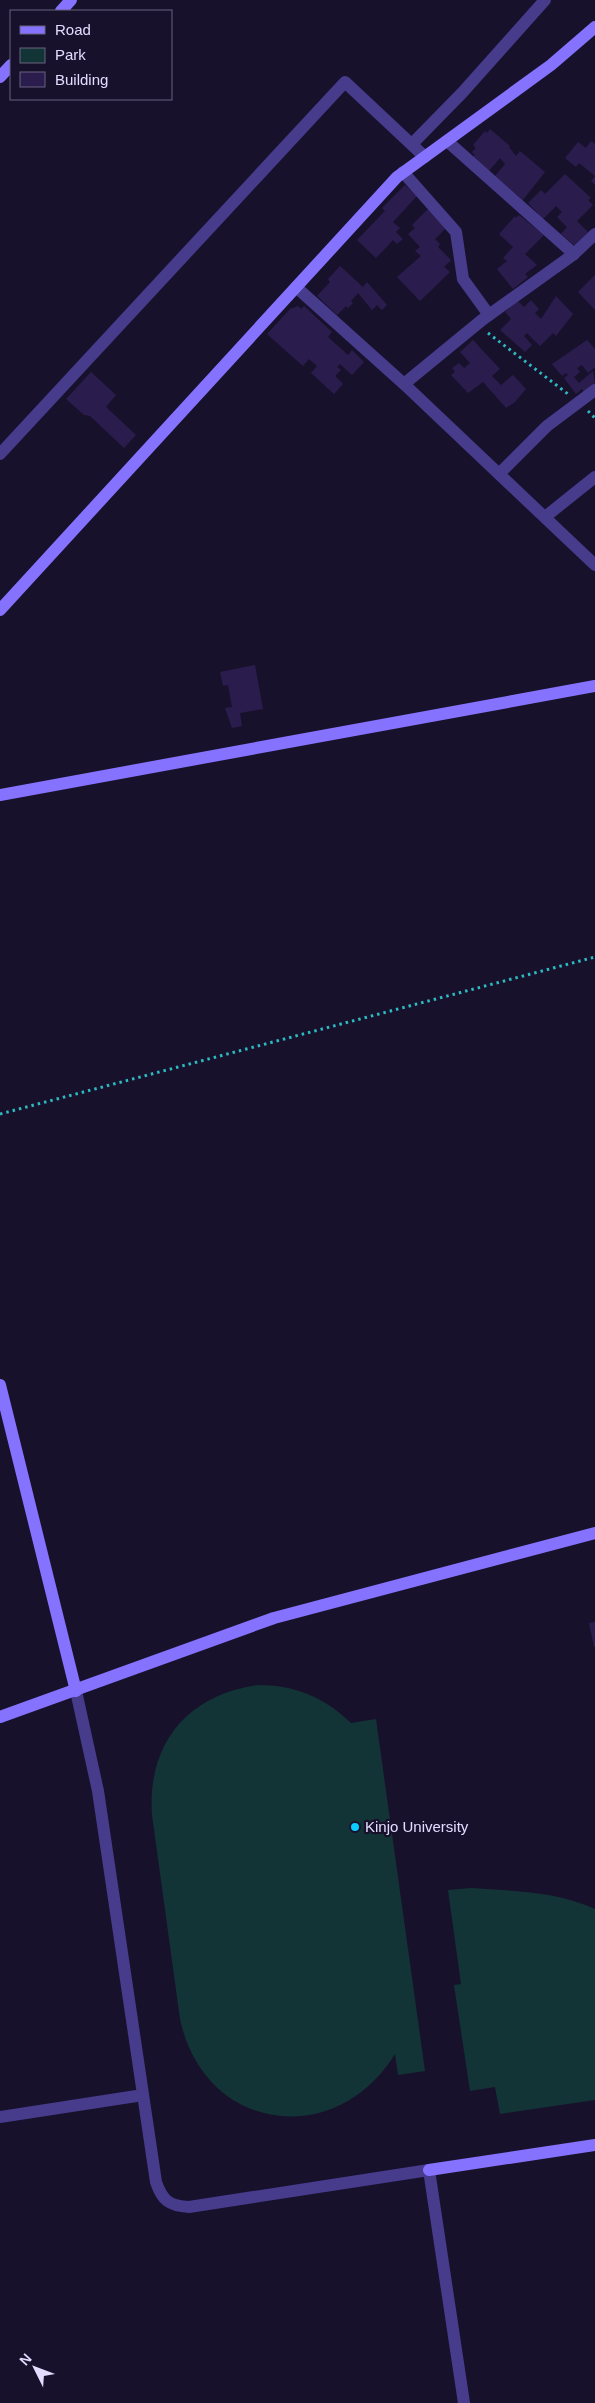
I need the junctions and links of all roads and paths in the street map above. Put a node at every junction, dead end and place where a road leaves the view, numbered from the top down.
1 (71, 0) edge
2 (545, 0) edge
3 (62, 10) edge
4 (595, 27) edge
5 (10, 66) edge
6 (0, 77) edge
7 (447, 141) junction
8 (412, 144) junction
9 (426, 157) junction
10 (403, 172) junction
11 (595, 234) edge
12 (574, 254) junction
13 (296, 287) junction
14 (489, 315) junction
15 (477, 324) junction
16 (404, 384) junction
17 (595, 390) edge
18 (579, 402) junction
19 (595, 418) edge
20 (0, 454) edge
21 (499, 474) junction
22 (595, 476) edge
23 (545, 517) junction
24 (595, 565) edge
25 (0, 610) edge
26 (595, 686) edge
27 (0, 795) edge
28 (595, 957) edge
29 (0, 1114) edge
30 (0, 1385) edge
31 (595, 1534) edge
32 (76, 1691) junction
33 (0, 1717) edge
34 (143, 2094) junction
35 (0, 2117) edge
36 (595, 2145) edge
37 (430, 2170) junction
38 (464, 2403) edge

1 - 3 street
2 - 8 street
4 - 7 street
5 - 6 street
7 - 9 street
7 - 12 street
8 - 9 street
8 - 20 street
9 - 10 street
10 - 13 street
10 - 14 street
11 - 12 street
12 - 14 street
13 - 16 street
13 - 25 street
14 - 15 street
15 - 16 street
15 - 18 path
16 - 21 street
17 - 18 street
18 - 19 path
18 - 21 street
21 - 23 street
22 - 23 street
23 - 24 street
26 - 27 street
28 - 29 path
30 - 32 street
31 - 32 street
32 - 33 street
32 - 34 street
34 - 35 street
34 - 37 street
36 - 37 street
37 - 38 street

